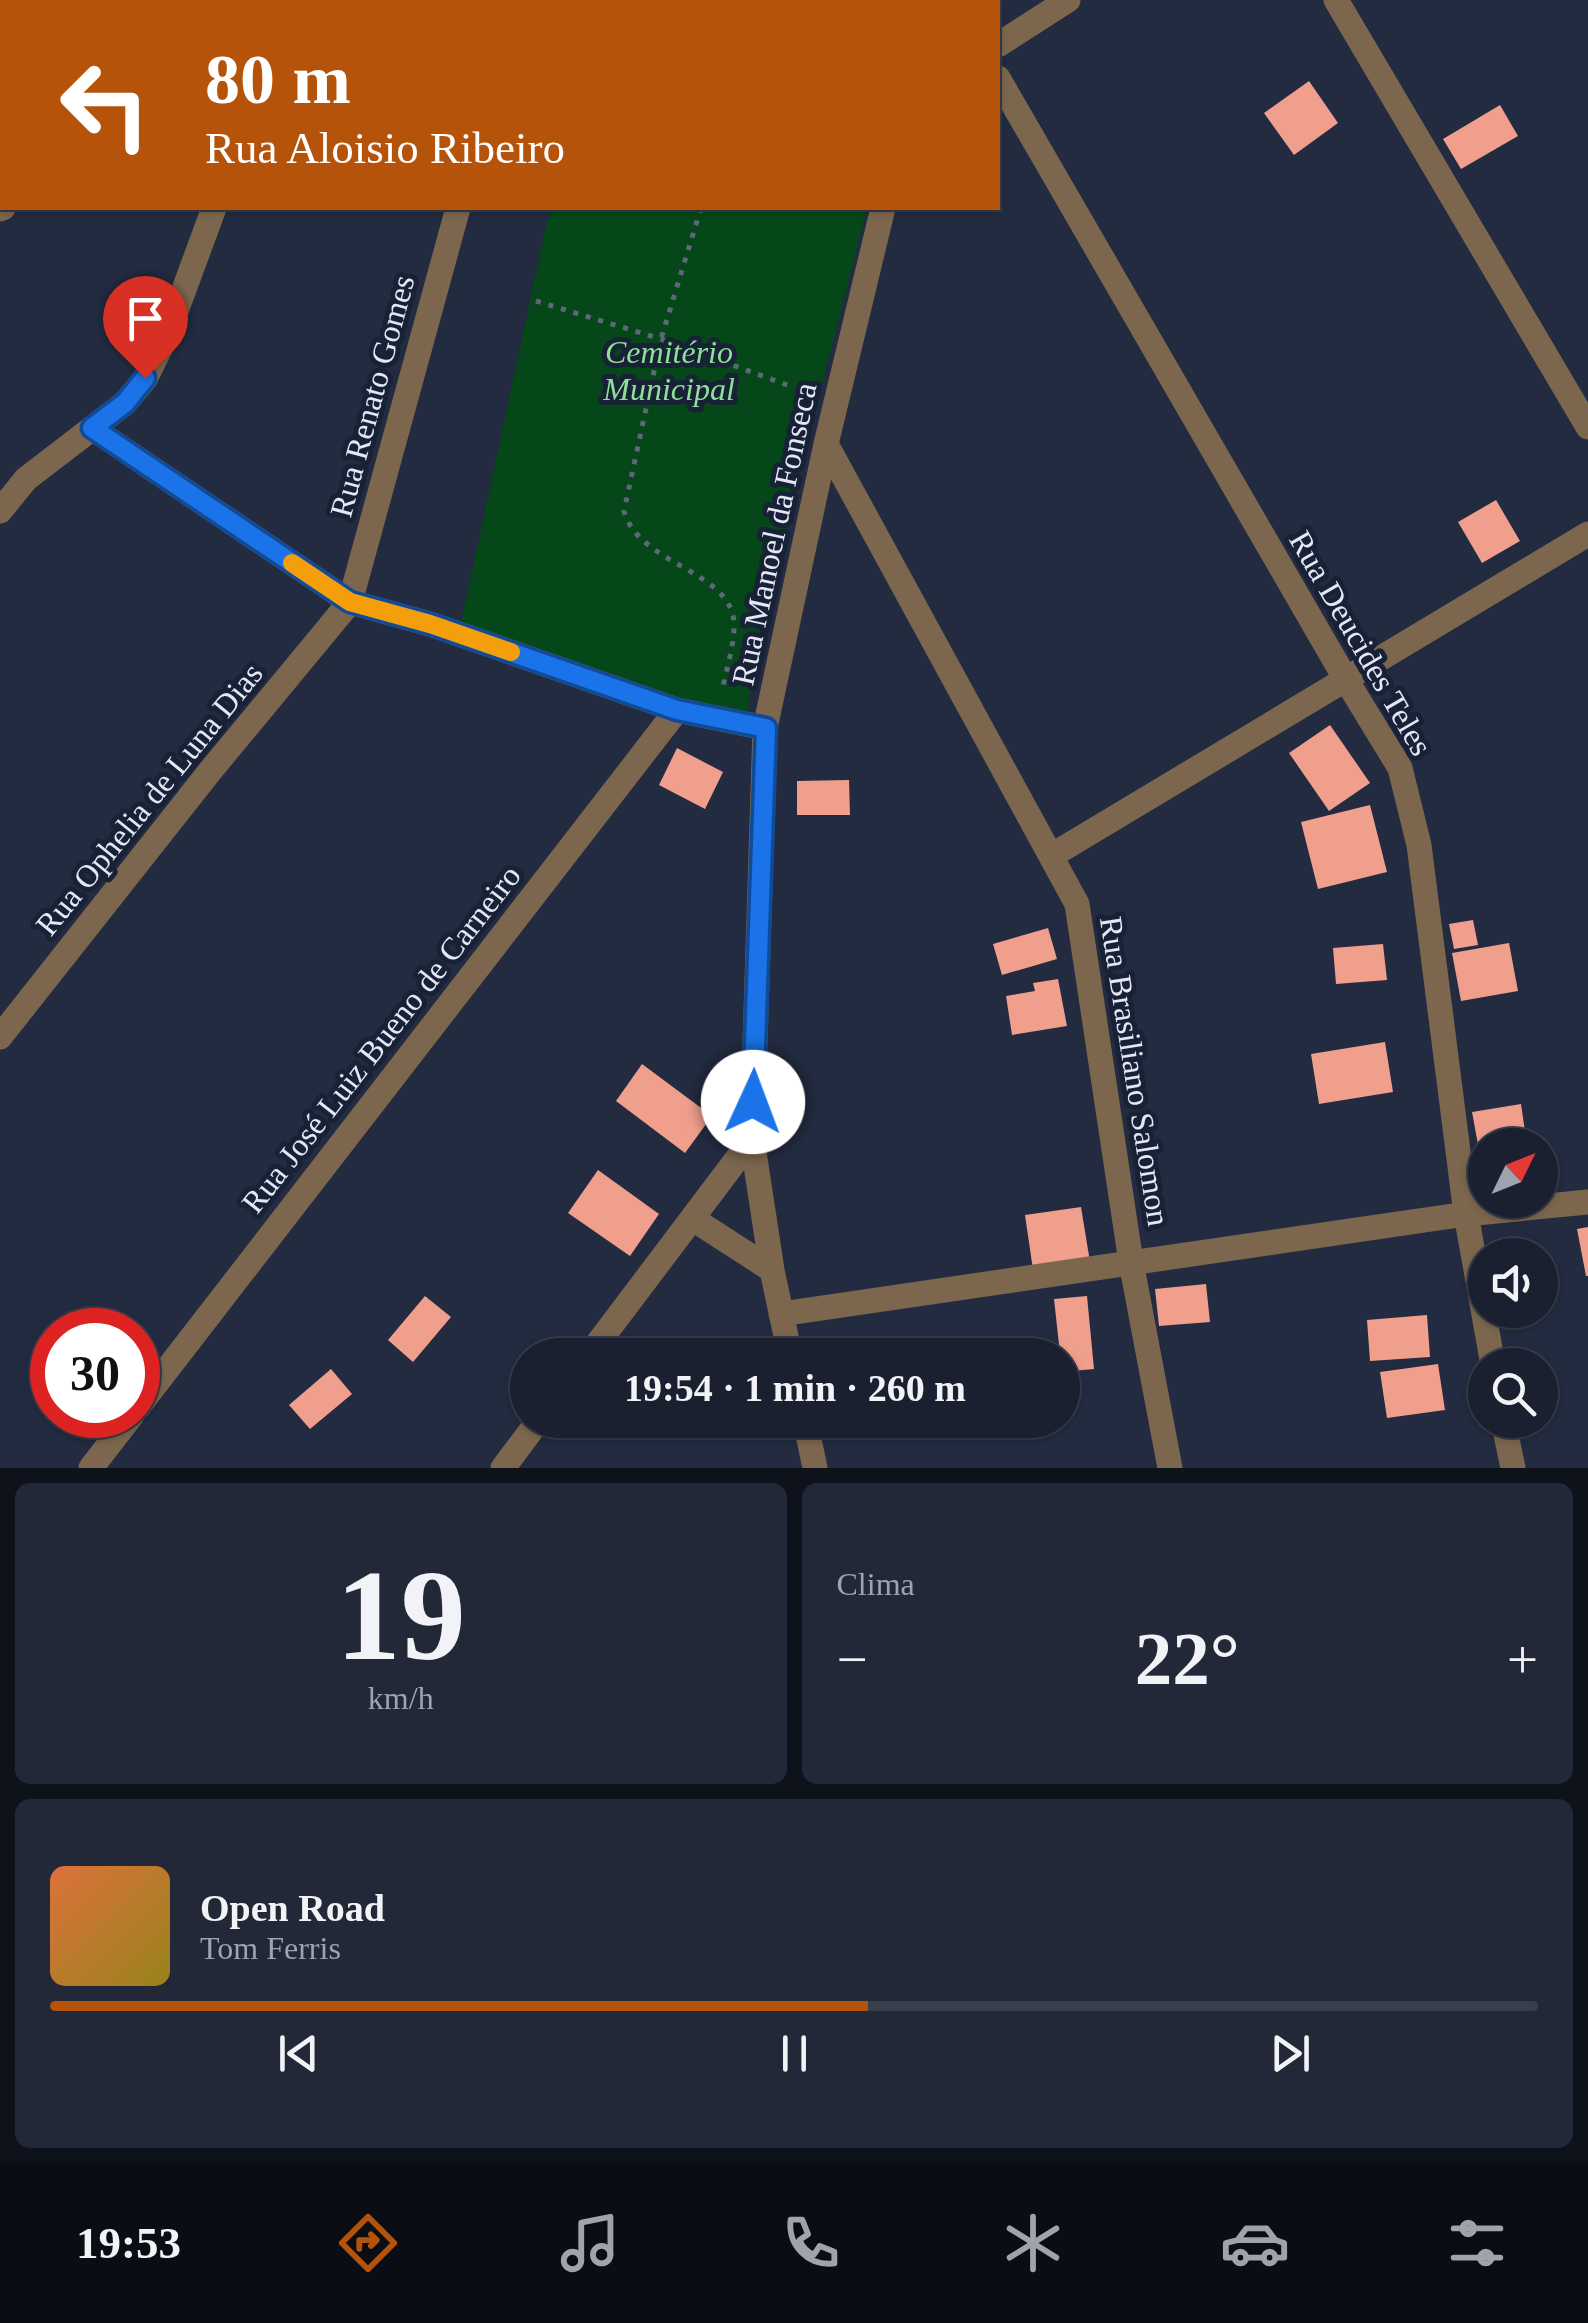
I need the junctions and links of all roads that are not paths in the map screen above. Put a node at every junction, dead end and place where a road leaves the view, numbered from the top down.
1 (1068, 0) edge
2 (1336, 0) edge
3 (1000, 44) edge
4 (1000, 81) edge
5 (213, 210) edge
6 (457, 210) edge
7 (883, 210) edge
8 (1588, 427) edge
9 (92, 428) junction
10 (826, 444) junction
11 (0, 511) edge
12 (1588, 534) edge
13 (350, 602) junction
14 (1344, 678) junction
15 (677, 710) junction
16 (766, 728) junction
17 (1051, 856) junction
18 (0, 1037) edge
19 (752, 1139) junction
20 (1588, 1202) edge
21 (1466, 1214) junction
22 (693, 1220) junction
23 (1131, 1262) junction
24 (772, 1270) junction
25 (781, 1314) junction
26 (602, 1338) edge
27 (786, 1338) edge
28 (1490, 1348) edge
29 (160, 1379) edge
30 (114, 1438) edge
31 (526, 1438) edge
32 (809, 1438) edge
33 (1507, 1438) edge
34 (90, 1468) edge
35 (502, 1468) edge
36 (816, 1468) edge
37 (1170, 1468) edge
38 (1513, 1468) edge

1 - 3 street
2 - 8 street
4 - 14 street, Rua Deucides Teles
5 - 9 street
6 - 13 street, Rua Renato Gomes
7 - 10 street, Rua Manoel da Fonseca
9 - 11 street
9 - 13 street
10 - 16 street, Rua Manoel da Fonseca
10 - 17 street, Rua Brasiliano Salomon
12 - 14 street
13 - 15 street
13 - 18 street, Rua Ophelia de Luna Dias
14 - 17 street
14 - 21 street, Rua Deucides Teles
15 - 16 street
15 - 29 street, Rua José Luiz Bueno de Carneiro
16 - 19 street, Rua Manoel da Fonseca
17 - 23 street, Rua Brasiliano Salomon
19 - 22 street
19 - 24 street, Rua Manoel da Fonseca
20 - 21 street
21 - 23 street
21 - 28 street, Rua Deucides Teles
22 - 24 street
22 - 26 street
23 - 25 street
23 - 37 street, Rua Brasiliano Salomon
24 - 25 street, Rua Manoel da Fonseca
25 - 27 street, Rua Manoel da Fonseca
30 - 34 street
31 - 35 street
32 - 36 street
33 - 38 street

